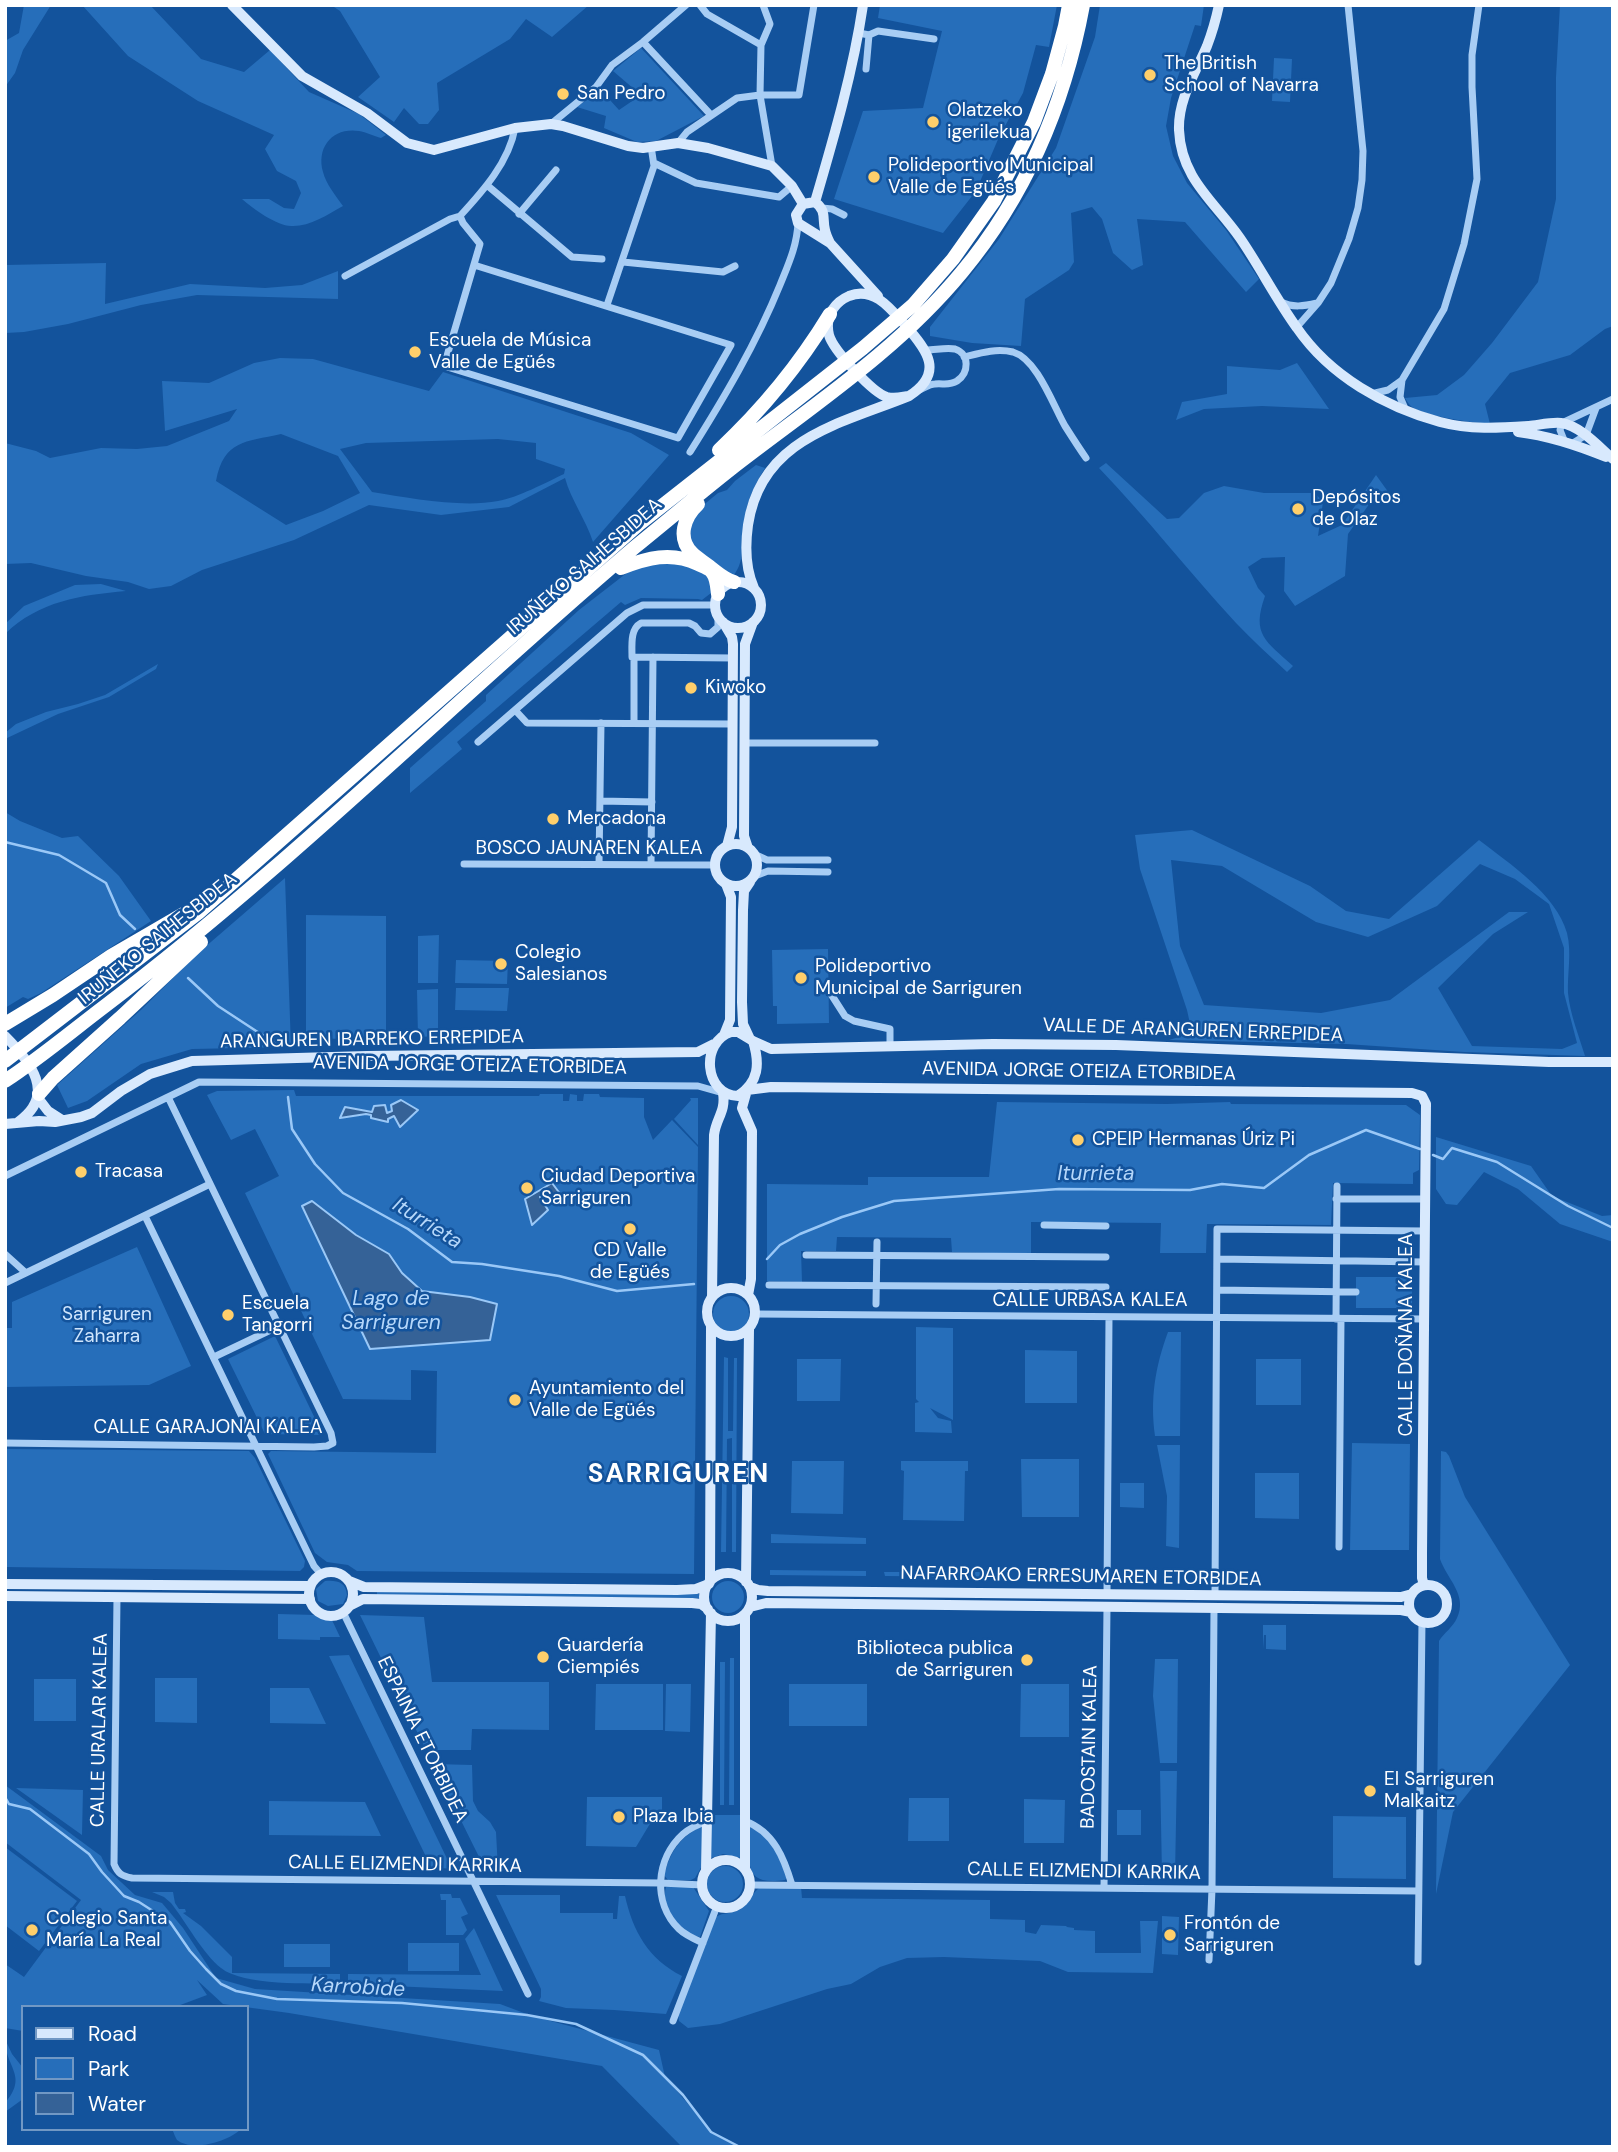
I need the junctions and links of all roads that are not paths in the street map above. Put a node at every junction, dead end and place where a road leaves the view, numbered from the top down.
1 (232, 5) edge
2 (686, 5) edge
3 (700, 5) edge
4 (763, 5) edge
5 (814, 5) edge
6 (863, 5) edge
7 (1069, 5) edge
8 (1083, 5) edge
9 (1092, 5) edge
10 (1219, 5) edge
11 (1348, 5) edge
12 (1479, 5) edge
13 (864, 34) junction
14 (934, 39) dead end
15 (643, 42) junction
16 (761, 45) junction
17 (866, 69) dead end
18 (760, 95) junction
19 (711, 115) junction
20 (551, 124) junction
21 (515, 128) junction
22 (678, 143) junction
23 (651, 146) junction
24 (1038, 152) junction
25 (654, 163) junction
26 (772, 166) junction
27 (556, 170) dead end
28 (488, 186) junction
29 (792, 186) junction
30 (803, 204) junction
31 (821, 212) junction
32 (519, 215) junction
33 (460, 216) junction
34 (799, 223) junction
35 (810, 230) junction
36 (798, 239) junction
37 (830, 243) junction
38 (602, 259) dead end
39 (623, 262) junction
40 (849, 264) junction
41 (474, 265) junction
42 (735, 266) dead end
43 (962, 272) junction
44 (345, 276) dead end
45 (844, 298) junction
46 (1280, 301) junction
47 (884, 303) junction
48 (1318, 303) junction
49 (607, 306) junction
50 (830, 314) junction
51 (1296, 328) junction
52 (926, 350) junction
53 (964, 357) junction
54 (1402, 380) junction
55 (870, 386) junction
56 (913, 393) junction
57 (1371, 394) junction
58 (1609, 401) edge
59 (1596, 408) junction
60 (1406, 411) junction
61 (857, 415) junction
62 (1566, 421) junction
63 (1495, 429) junction
64 (1586, 433) junction
65 (1568, 442) junction
66 (690, 452) dead end
67 (1086, 458) dead end
68 (1613, 459) edge
69 (700, 502) junction
70 (639, 524) junction
71 (746, 563) junction
72 (621, 568) junction
73 (735, 582) junction
74 (754, 588) junction
75 (719, 609) junction
76 (627, 613) junction
77 (753, 622) junction
78 (637, 625) junction
79 (634, 657) junction
80 (653, 657) junction
81 (733, 658) junction
82 (515, 710) junction
83 (601, 723) junction
84 (634, 723) junction
85 (652, 723) junction
86 (732, 724) junction
87 (478, 742) dead end
88 (744, 743) junction
89 (875, 743) dead end
90 (332, 793) junction
91 (600, 801) junction
92 (652, 802) junction
93 (727, 846) junction
94 (751, 851) junction
95 (828, 860) dead end
96 (464, 864) dead end
97 (599, 864) junction
98 (651, 864) junction
99 (715, 865) junction
100 (828, 872) dead end
101 (752, 879) junction
102 (726, 884) junction
103 (206, 934) junction
104 (829, 991) dead end
105 (5, 1024) edge
106 (67, 1035) junction
107 (724, 1035) junction
108 (9, 1040) edge
109 (752, 1040) junction
110 (714, 1044) junction
111 (890, 1046) junction
112 (771, 1049) junction
113 (698, 1052) junction
114 (5, 1061) edge
115 (1613, 1062) edge
116 (758, 1064) junction
117 (710, 1068) junction
118 (5, 1081) edge
119 (698, 1086) junction
120 (771, 1087) junction
121 (747, 1090) junction
122 (723, 1093) junction
123 (1412, 1093) joint
124 (39, 1096) junction
125 (168, 1097) junction
126 (62, 1120) junction
127 (9, 1124) edge
128 (5, 1176) edge
129 (210, 1184) junction
130 (1336, 1186) dead end
131 (1336, 1199) junction
132 (1425, 1199) junction
133 (145, 1216) junction
134 (1044, 1225) dead end
135 (1106, 1226) dead end
136 (1336, 1229) junction
137 (1425, 1231) junction
138 (877, 1242) dead end
139 (5, 1254) edge
140 (806, 1255) dead end
141 (877, 1255) junction
142 (1106, 1257) dead end
143 (1217, 1259) junction
144 (1336, 1260) junction
145 (1425, 1262) junction
146 (26, 1273) junction
147 (5, 1283) edge
148 (769, 1285) dead end
149 (876, 1286) junction
150 (1106, 1287) dead end
151 (1217, 1290) junction
152 (1336, 1292) junction
153 (1356, 1292) dead end
154 (748, 1295) junction
155 (712, 1297) junction
156 (876, 1304) dead end
157 (756, 1314) junction
158 (1109, 1317) junction
159 (1217, 1318) junction
160 (1339, 1319) junction
161 (1424, 1319) junction
162 (279, 1326) junction
163 (712, 1327) junction
164 (749, 1329) junction
165 (214, 1357) junction
166 (5, 1443) edge
167 (257, 1446) junction
168 (1339, 1547) dead end
169 (321, 1574) junction
170 (349, 1581) junction
171 (709, 1583) junction
172 (5, 1584) edge
173 (748, 1584) junction
174 (1424, 1585) junction
175 (310, 1586) junction
176 (1107, 1594) junction
177 (1412, 1594) junction
178 (1215, 1595) junction
179 (5, 1596) edge
180 (117, 1597) junction
181 (310, 1598) junction
182 (1107, 1607) junction
183 (1214, 1608) junction
184 (346, 1609) junction
185 (747, 1610) junction
186 (710, 1611) junction
187 (1411, 1612) junction
188 (1422, 1622) junction
189 (708, 1821) junction
190 (745, 1821) junction
191 (114, 1864) joint
192 (745, 1869) junction
193 (706, 1870) junction
194 (474, 1882) junction
195 (661, 1883) junction
196 (702, 1885) junction
197 (750, 1885) junction
198 (792, 1885) junction
199 (1104, 1888) junction
200 (1212, 1889) junction
201 (1418, 1891) junction
202 (717, 1906) junction
203 (702, 1943) junction
204 (1209, 1960) dead end
205 (1418, 1962) dead end
206 (528, 1994) dead end
207 (673, 2021) dead end

1 - 21 street
2 - 15 street
3 - 16 street
4 - 16 street
5 - 18 street
6 - 13 street
7 - 70 highway, IRUÑEKO SAIHESBIDEA
8 - 24 highway, IRUÑEKO SAIHESBIDEA
9 - 24 highway
10 - 46 street
11 - 48 street
12 - 54 street
13 - 14 street
13 - 17 street
13 - 31 street
15 - 19 street
15 - 20 street
16 - 18 street
18 - 19 street
18 - 26 street
19 - 22 street
20 - 21 street
20 - 23 street
21 - 28 street
22 - 23 street
22 - 26 street
23 - 25 street
24 - 43 highway, IRUÑEKO SAIHESBIDEA
25 - 29 street
25 - 39 street
26 - 29 street
27 - 32 street
28 - 32 street
28 - 33 street
29 - 30 street
30 - 31 street
30 - 34 street
31 - 35 street
31 - 37 street
32 - 38 street
33 - 41 street
33 - 44 street
34 - 35 street
34 - 36 street
35 - 36 street
35 - 37 street
36 - 66 street
37 - 40 street
39 - 42 street
39 - 49 street
40 - 45 street
40 - 47 street
41 - 49 street
41 - 49 street
43 - 69 highway
43 - 106 highway, IRUÑEKO SAIHESBIDEA
45 - 47 street
45 - 50 street
46 - 48 street
46 - 51 street
47 - 52 street
48 - 51 street
50 - 55 street
50 - 70 highway
51 - 57 street
52 - 53 street
52 - 56 street
53 - 56 street
53 - 67 street
54 - 57 street
54 - 60 street
55 - 56 street
55 - 61 street
56 - 61 street
57 - 60 street
58 - 59 street
59 - 62 street
59 - 64 street
60 - 63 street
61 - 71 street
62 - 63 street
62 - 64 street
62 - 65 street
63 - 65 street
64 - 65 street
64 - 68 street
65 - 68 street
69 - 72 highway
69 - 73 highway
70 - 90 highway, IRUÑEKO SAIHESBIDEA
71 - 73 street
71 - 74 street
72 - 75 highway
72 - 103 highway
73 - 74 street
73 - 75 street
74 - 77 street
75 - 76 street
75 - 77 street
75 - 78 street
75 - 81 street
76 - 78 street
76 - 82 street
77 - 88 street
78 - 79 street
79 - 80 street
79 - 84 street
80 - 81 street
80 - 85 street
81 - 86 street
82 - 83 street
82 - 87 street
83 - 84 street
83 - 91 street
84 - 85 street
85 - 86 street
85 - 92 street
86 - 93 street
88 - 89 street
88 - 94 street
90 - 105 highway
90 - 114 highway, IRUÑEKO SAIHESBIDEA
91 - 92 street
91 - 97 street
92 - 98 street
93 - 94 street
93 - 99 street
94 - 95 street
94 - 101 street
96 - 97 street, BOSCO JAUNAREN KALEA
97 - 98 street, BOSCO JAUNAREN KALEA
98 - 99 street, BOSCO JAUNAREN KALEA
99 - 102 street
100 - 101 street
101 - 102 street
101 - 109 street
102 - 107 street
103 - 106 highway
103 - 124 highway
104 - 111 street
106 - 118 highway, IRUÑEKO SAIHESBIDEA
107 - 109 street
107 - 110 street
108 - 124 street
109 - 112 street
109 - 116 street
110 - 113 street
110 - 117 street
111 - 112 street, VALLE DE ARANGUREN ERREPIDEA
111 - 115 street, VALLE DE ARANGUREN ERREPIDEA
112 - 116 street
113 - 117 street
113 - 126 street, ARANGUREN IBARREKO ERREPIDEA
116 - 120 street
116 - 121 street
117 - 119 street
117 - 122 street
119 - 122 street, AVENIDA JORGE OTEIZA ETORBIDEA
119 - 125 street, AVENIDA JORGE OTEIZA ETORBIDEA
120 - 121 street, AVENIDA JORGE OTEIZA ETORBIDEA
120 - 123 street, AVENIDA JORGE OTEIZA ETORBIDEA
121 - 122 street
121 - 154 street
122 - 155 street
123 - 132 street, CALLE DOÑANA KALEA
124 - 126 street
124 - 127 street
125 - 128 street
125 - 129 street, CALLE GARAJONAI KALEA
126 - 127 street, ARANGUREN IBARREKO ERREPIDEA
129 - 133 street
129 - 162 street, CALLE GARAJONAI KALEA
130 - 131 street
131 - 132 street
131 - 136 street
132 - 137 street, CALLE DOÑANA KALEA
133 - 146 street
133 - 165 street
134 - 135 street
136 - 137 street
136 - 143 street
136 - 144 street
137 - 145 street, CALLE DOÑANA KALEA
138 - 141 street
139 - 146 street
140 - 141 street
141 - 142 street
141 - 149 street
143 - 144 street
143 - 151 street
144 - 145 street
144 - 152 street
145 - 161 street, CALLE DOÑANA KALEA
146 - 147 street
148 - 149 street, CALLE URBASA KALEA
149 - 150 street, CALLE URBASA KALEA
149 - 156 street
151 - 152 street
151 - 159 street
152 - 153 street
152 - 160 street
154 - 155 street
154 - 157 street
155 - 163 street
157 - 158 street, CALLE URBASA KALEA
157 - 164 street
158 - 159 street, CALLE URBASA KALEA
158 - 176 street
159 - 160 street, CALLE URBASA KALEA
159 - 178 street
160 - 161 street, CALLE URBASA KALEA
160 - 168 street
161 - 174 street, CALLE DOÑANA KALEA
162 - 165 street
162 - 167 street, CALLE GARAJONAI KALEA
163 - 164 street
163 - 171 street
164 - 173 street
165 - 167 street
166 - 167 street, CALLE GARAJONAI KALEA
167 - 169 street
169 - 170 street
169 - 175 street
170 - 171 street, NAFARROAKO ERRESUMAREN ETORBIDEA
170 - 184 street
171 - 173 street, NAFARROAKO ERRESUMAREN ETORBIDEA
171 - 186 street
172 - 175 street
173 - 176 street, NAFARROAKO ERRESUMAREN ETORBIDEA
173 - 185 street
174 - 177 street
174 - 188 street
175 - 181 street
176 - 178 street, NAFARROAKO ERRESUMAREN ETORBIDEA
177 - 178 street, NAFARROAKO ERRESUMAREN ETORBIDEA
177 - 187 street
179 - 180 street
180 - 181 street
180 - 191 street, CALLE URALAR KALEA
181 - 184 street
182 - 183 street, NAFARROAKO ERRESUMAREN ETORBIDEA
182 - 185 street, NAFARROAKO ERRESUMAREN ETORBIDEA
182 - 199 street, BADOSTAIN KALEA
183 - 187 street, NAFARROAKO ERRESUMAREN ETORBIDEA
183 - 200 street
184 - 186 street, NAFARROAKO ERRESUMAREN ETORBIDEA
184 - 194 street, ESPAINIA ETORBIDEA
185 - 186 street, NAFARROAKO ERRESUMAREN ETORBIDEA
185 - 190 street
186 - 189 street
187 - 188 street
188 - 201 street
189 - 193 street
189 - 195 street
190 - 192 street
190 - 198 street
191 - 194 street, CALLE ELIZMENDI KARRIKA
192 - 193 street
192 - 197 street
193 - 196 street
194 - 195 street, CALLE ELIZMENDI KARRIKA
194 - 206 street, ESPAINIA ETORBIDEA
195 - 196 street, CALLE ELIZMENDI KARRIKA
195 - 203 street
196 - 202 street
197 - 198 street, CALLE ELIZMENDI KARRIKA
197 - 202 street
198 - 199 street, CALLE ELIZMENDI KARRIKA
199 - 200 street, CALLE ELIZMENDI KARRIKA
200 - 201 street, CALLE ELIZMENDI KARRIKA
200 - 204 street
201 - 205 street
202 - 203 street
203 - 207 street

